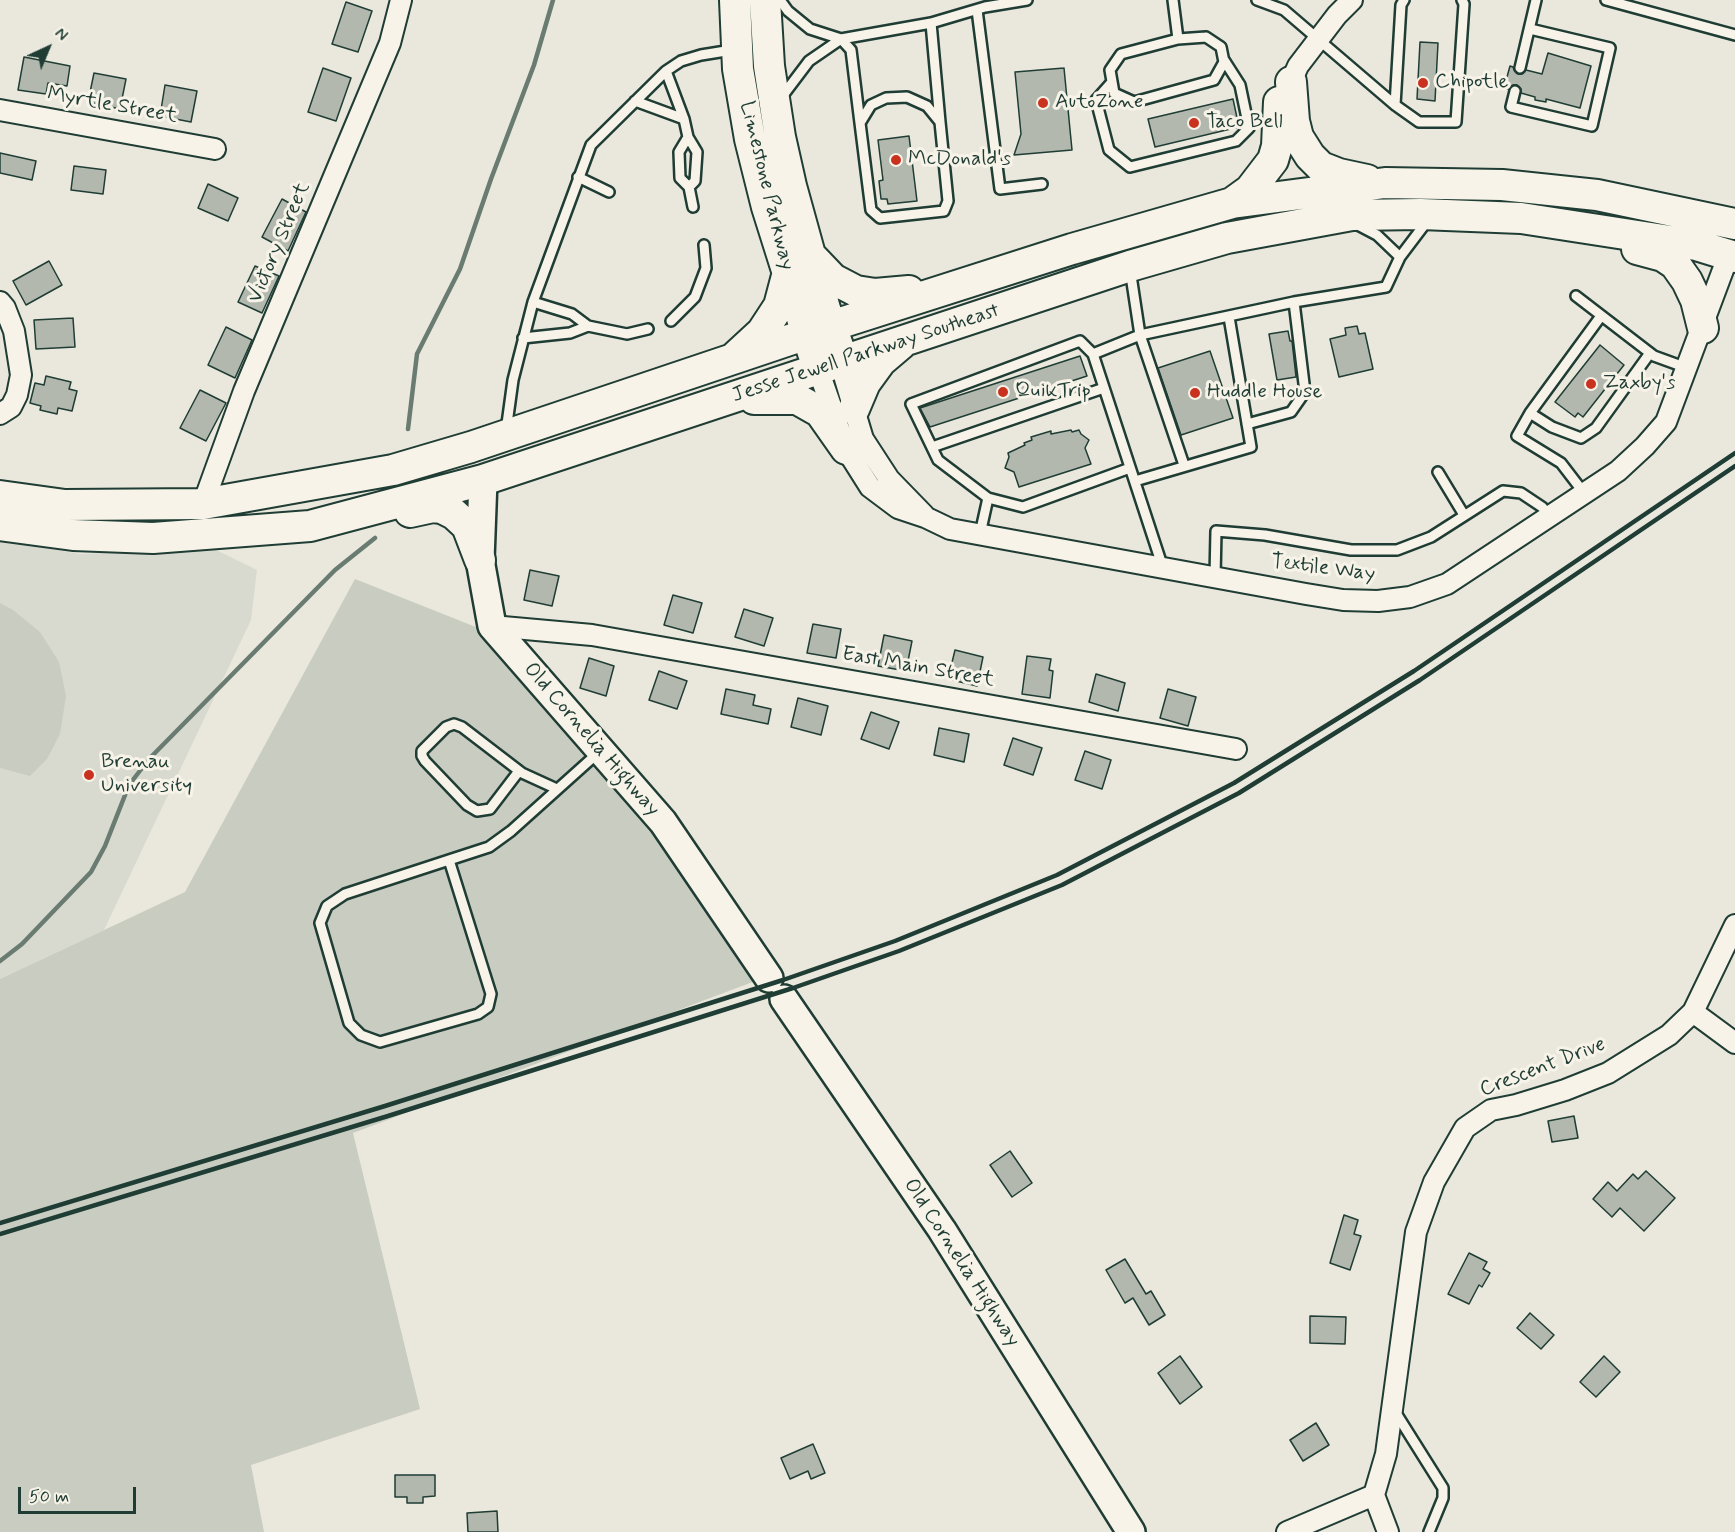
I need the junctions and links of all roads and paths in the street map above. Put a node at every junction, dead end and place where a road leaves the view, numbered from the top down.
1 (401, 0) edge
2 (735, 0) edge
3 (765, 0) edge
4 (780, 0) edge
5 (1027, 0) edge
6 (1173, 0) edge
7 (1257, 0) edge
8 (1352, 0) edge
9 (1404, 0) edge
10 (1462, 0) edge
11 (1536, 0) edge
12 (1606, 0) edge
13 (977, 10) junction
14 (931, 22) junction
15 (1530, 29) junction
16 (1735, 35) edge
17 (841, 39) junction
18 (1178, 39) junction
19 (1318, 39) junction
20 (737, 49) junction
21 (1224, 60) junction
22 (1520, 68) dead end
23 (666, 71) junction
24 (1291, 81) junction
25 (1112, 82) junction
26 (1515, 91) dead end
27 (636, 101) junction
28 (1395, 105) junction
29 (775, 108) junction
30 (0, 110) edge
31 (684, 119) junction
32 (940, 122) junction
33 (860, 123) junction
34 (688, 137) junction
35 (215, 149) dead end
36 (578, 177) junction
37 (1385, 183) junction
38 (1042, 184) dead end
39 (689, 188) junction
40 (609, 192) dead end
41 (1232, 203) junction
42 (693, 207) dead end
43 (1432, 215) junction
44 (1344, 218) junction
45 (1735, 224) edge
46 (1615, 233) junction
47 (704, 245) dead end
48 (1733, 247) edge
49 (1400, 257) junction
50 (799, 264) junction
51 (1130, 266) junction
52 (951, 288) junction
53 (1576, 296) dead end
54 (0, 302) edge
55 (532, 302) junction
56 (1294, 302) junction
57 (1601, 316) junction
58 (1229, 317) junction
59 (671, 321) dead end
60 (588, 326) junction
61 (1702, 328) junction
62 (648, 329) dead end
63 (819, 330) junction
64 (1140, 335) junction
65 (524, 338) junction
66 (903, 342) junction
67 (1650, 352) junction
68 (1093, 354) junction
69 (731, 361) junction
70 (830, 364) junction
71 (1687, 368) junction
72 (1104, 388) junction
73 (733, 399) junction
74 (854, 409) junction
75 (1530, 413) junction
76 (0, 414) edge
77 (1247, 423) junction
78 (505, 436) junction
79 (932, 447) junction
80 (846, 449) junction
81 (1184, 465) junction
82 (1130, 468) junction
83 (1438, 472) dead end
84 (483, 480) junction
85 (1135, 481) junction
86 (1584, 494) junction
87 (0, 496) edge
88 (988, 498) junction
89 (203, 504) junction
90 (357, 514) junction
91 (1464, 515) junction
92 (1550, 516) junction
93 (925, 517) junction
94 (0, 525) edge
95 (980, 534) junction
96 (480, 560) junction
97 (1163, 568) junction
98 (1215, 577) junction
99 (492, 626) junction
100 (1236, 749) dead end
101 (601, 750) junction
102 (519, 771) junction
103 (557, 789) junction
104 (449, 860) junction
105 (1735, 926) edge
106 (1693, 1012) junction
107 (1735, 1043) edge
108 (1392, 1407) junction
109 (1374, 1495) junction
110 (1131, 1532) edge
111 (1287, 1532) edge
112 (1388, 1532) edge
113 (1429, 1532) edge

1 - 89 street, Victory Street
2 - 20 main road, Limestone Parkway
3 - 29 main road, Limestone Parkway
4 - 17 lane
5 - 13 lane
6 - 18 lane
7 - 19 lane
8 - 19 street
9 - 28 lane
10 - 28 lane
11 - 15 lane
12 - 16 lane
13 - 14 lane
13 - 38 lane
14 - 17 lane
14 - 32 lane
15 - 22 lane
15 - 26 lane
17 - 29 lane
17 - 33 lane
18 - 21 lane
18 - 25 lane
19 - 24 street
19 - 28 lane
20 - 23 lane
20 - 50 main road, Limestone Parkway
21 - 25 lane
21 - 25 lane
23 - 27 lane
23 - 31 lane
24 - 37 main road
24 - 41 main road
27 - 31 lane
27 - 36 lane
29 - 50 main road, Limestone Parkway
30 - 35 street, Myrtle Street
31 - 34 lane
32 - 33 lane
32 - 33 lane
34 - 39 lane
34 - 39 lane
36 - 40 lane
36 - 55 lane
37 - 41 main road, Jesse Jewell Parkway Southeast
37 - 45 main road, Jesse Jewell Parkway Southeast
39 - 42 lane
41 - 52 main road, Jesse Jewell Parkway Southeast
43 - 44 main road, Jesse Jewell Parkway Southeast
43 - 46 main road, Jesse Jewell Parkway Southeast
43 - 49 lane
44 - 49 lane
44 - 51 main road, Jesse Jewell Parkway Southeast
46 - 48 main road, Jesse Jewell Parkway Southeast
46 - 61 main road
47 - 59 lane
48 - 61 street, Textile Way
49 - 56 lane
50 - 52 main road
50 - 63 main road, Limestone Parkway
50 - 69 main road
51 - 64 lane
51 - 66 main road, Jesse Jewell Parkway Southeast
52 - 63 main road, Jesse Jewell Parkway Southeast
53 - 57 lane
54 - 76 street
55 - 60 lane
55 - 65 lane
56 - 58 lane
56 - 77 lane
57 - 67 lane
57 - 75 lane
58 - 64 lane
58 - 77 lane
60 - 62 lane
60 - 65 lane
61 - 71 street, Textile Way
63 - 69 main road, Jesse Jewell Parkway Southeast
63 - 70 main road, Limestone Parkway
64 - 68 lane
64 - 81 lane
65 - 78 lane
66 - 70 main road, Jesse Jewell Parkway Southeast
66 - 74 main road
67 - 71 lane
67 - 75 lane
68 - 72 lane
68 - 79 lane
69 - 78 main road, Jesse Jewell Parkway Southeast
70 - 73 main road, Jesse Jewell Parkway Southeast
70 - 74 street, Textile Way
70 - 80 street, Textile Way
71 - 86 street, Textile Way
72 - 79 lane
72 - 82 lane
73 - 80 main road
73 - 84 main road, Jesse Jewell Parkway Southeast
74 - 93 street, Textile Way
75 - 86 lane
77 - 81 lane
78 - 89 main road, Jesse Jewell Parkway Southeast
79 - 88 lane
80 - 93 street, Textile Way
81 - 85 lane
82 - 85 lane
82 - 88 lane
83 - 91 lane
84 - 90 main road, Jesse Jewell Parkway Southeast
84 - 96 street
85 - 97 lane
86 - 92 street, Textile Way
87 - 89 main road, Jesse Jewell Parkway Southeast
88 - 95 lane
90 - 94 main road, Jesse Jewell Parkway Southeast
90 - 96 main road
91 - 92 lane
91 - 98 lane
92 - 98 street, Textile Way
93 - 95 street, Textile Way
95 - 97 street, Textile Way
96 - 99 street
97 - 98 street, Textile Way
99 - 100 street, East Main Street
99 - 101 street, Old Cornelia Highway
101 - 103 lane
101 - 110 street, Old Cornelia Highway
102 - 102 lane
102 - 103 lane
103 - 104 lane
104 - 104 lane
105 - 106 street, Crescent Drive
106 - 107 street
106 - 108 street, Crescent Drive
108 - 109 street, Crescent Drive
108 - 113 lane
109 - 111 street
109 - 112 street

